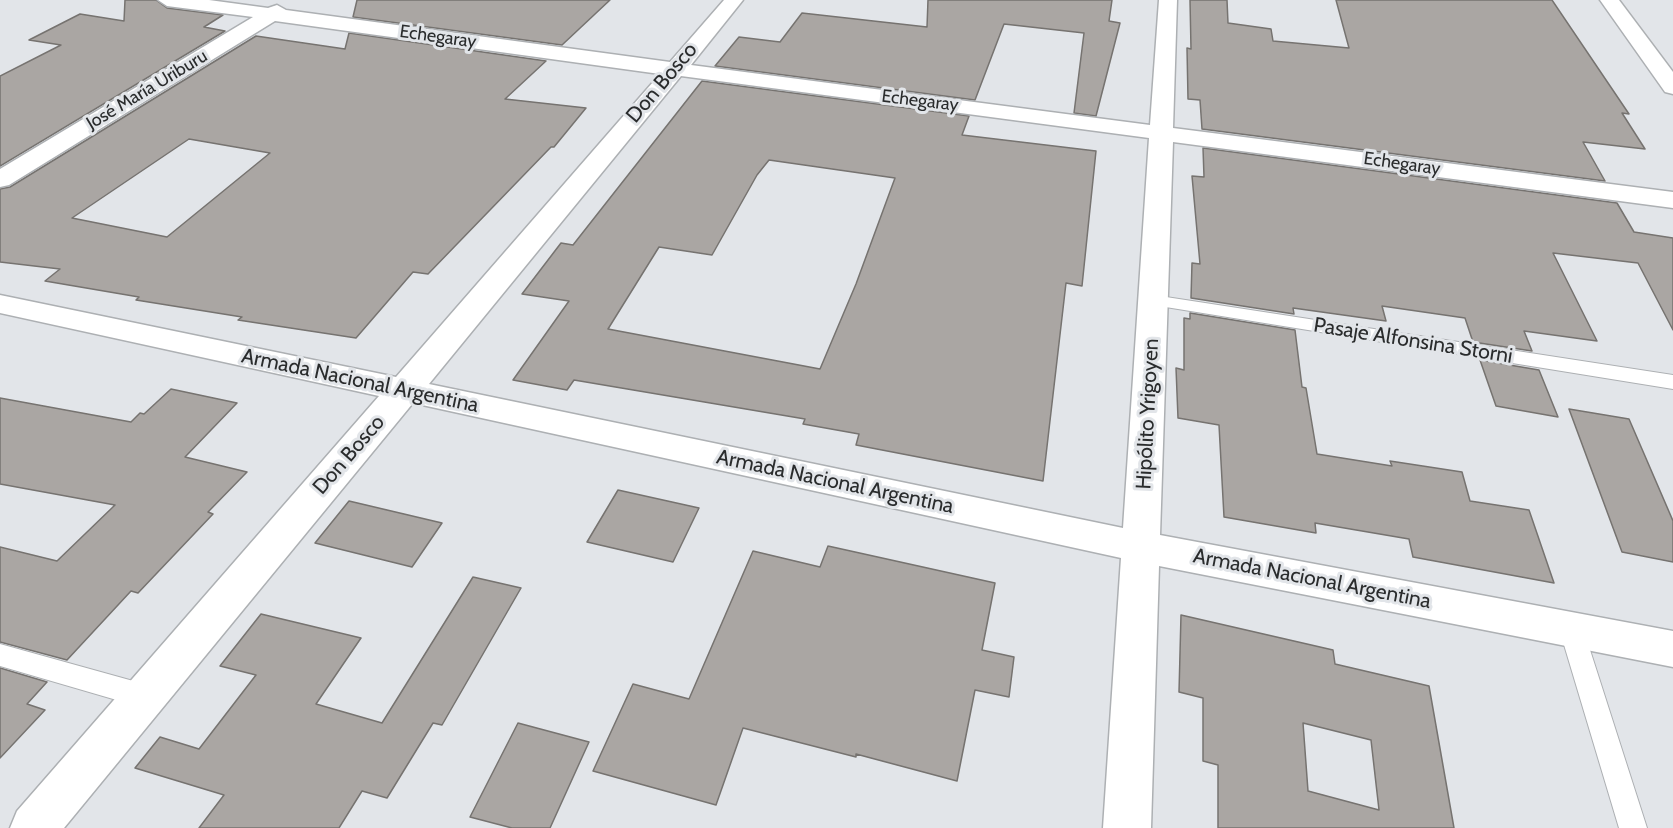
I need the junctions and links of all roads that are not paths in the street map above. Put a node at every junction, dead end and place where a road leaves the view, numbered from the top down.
1 (167, 0) edge
2 (295, 0) edge
3 (734, 0) edge
4 (1168, 0) edge
5 (1609, 0) edge
6 (271, 14) junction
7 (673, 69) junction
8 (1673, 87) edge
9 (1162, 132) junction
10 (0, 180) edge
11 (1673, 200) edge
12 (1153, 300) junction
13 (0, 304) edge
14 (1673, 382) edge
15 (405, 391) junction
16 (1141, 547) junction
17 (1571, 628) junction
18 (1673, 649) edge
19 (0, 655) edge
20 (144, 696) junction
21 (34, 828) edge
22 (1127, 828) edge
23 (1633, 828) edge

1 - 6 street, Echegaray
2 - 6 street, José María Uriburu
3 - 7 street, Don Bosco
4 - 9 street, Hipólito Yrigoyen
5 - 8 street
6 - 7 street, Echegaray
6 - 10 street, José María Uriburu
7 - 9 street, Echegaray
7 - 15 street, Don Bosco
9 - 11 street, Echegaray
9 - 12 street, Hipólito Yrigoyen
12 - 14 lane, Pasaje Alfonsina Storni
12 - 16 street, Hipólito Yrigoyen
13 - 15 street, Armada Nacional Argentina
15 - 16 street, Armada Nacional Argentina
15 - 20 street, Don Bosco
16 - 17 street, Armada Nacional Argentina
16 - 22 street, Hipólito Yrigoyen
17 - 18 street, Armada Nacional Argentina
17 - 23 lane
19 - 20 lane
20 - 21 street, Don Bosco

